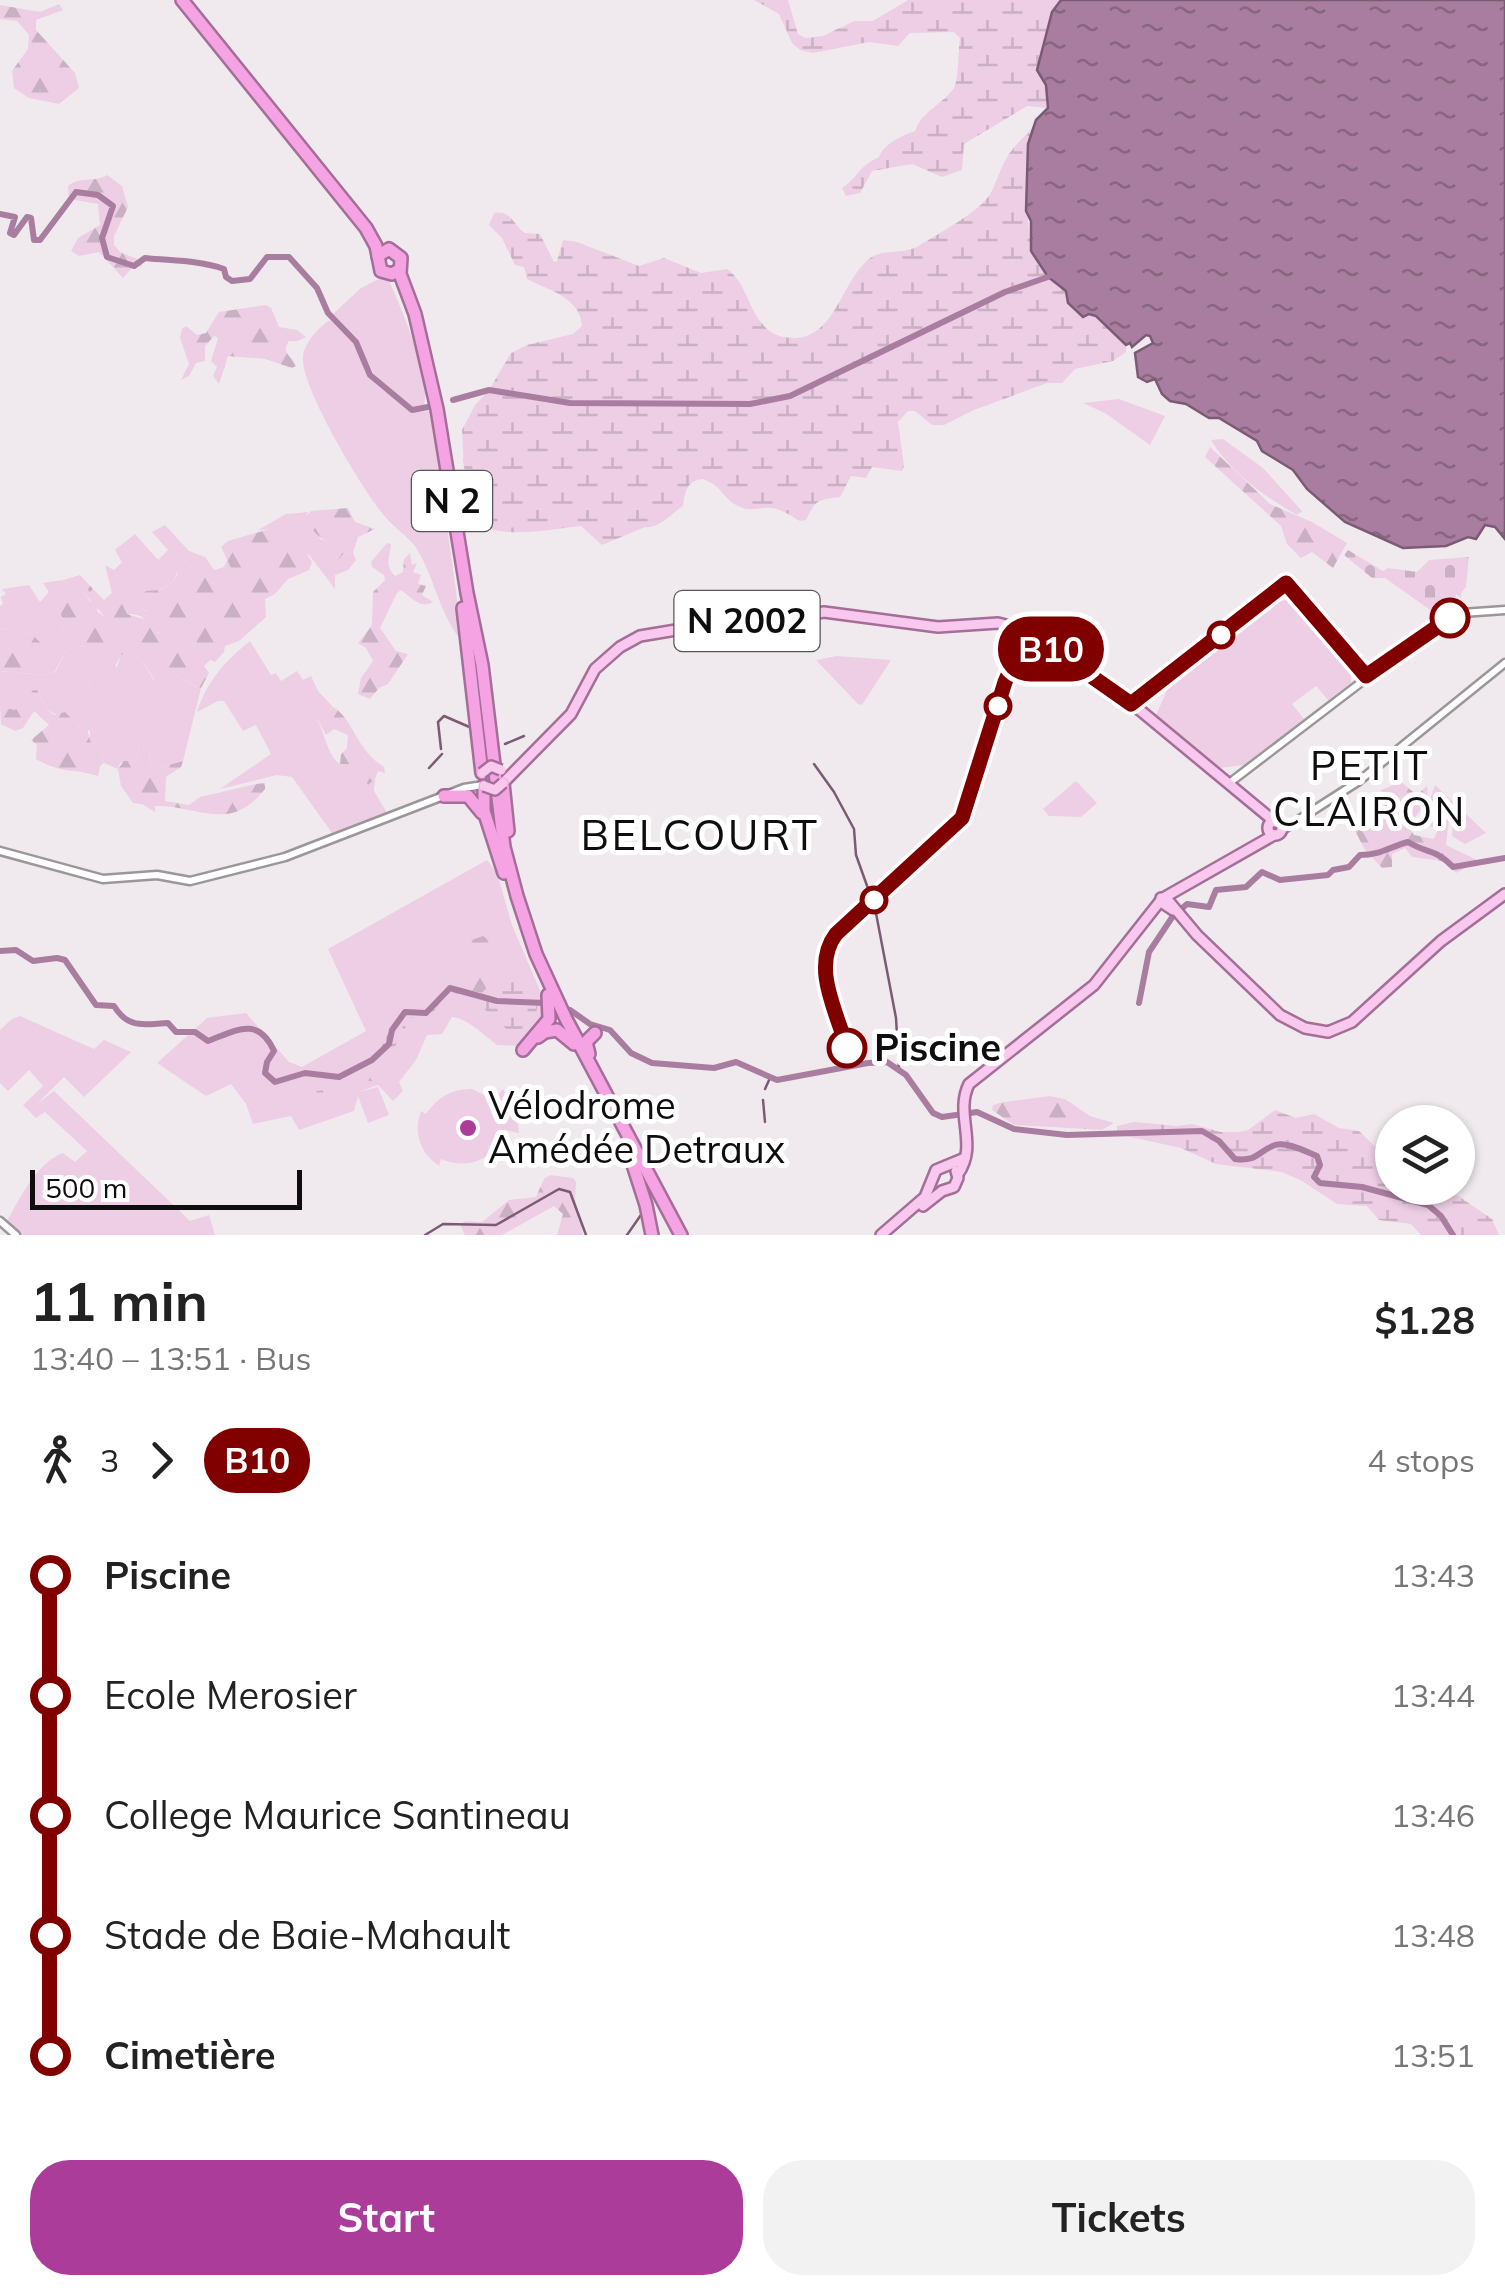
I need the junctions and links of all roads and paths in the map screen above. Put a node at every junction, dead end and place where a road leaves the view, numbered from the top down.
1 (184, 0) edge
2 (384, 253) junction
3 (393, 272) junction
4 (465, 594) junction
5 (1505, 610) edge
6 (1505, 662) edge
7 (503, 776) junction
8 (483, 780) junction
9 (1228, 784) junction
10 (444, 796) junction
11 (488, 826) junction
12 (1272, 828) junction
13 (0, 851) edge
14 (504, 873) junction
15 (1505, 894) edge
16 (1167, 901) junction
17 (552, 993) junction
18 (574, 1044) junction
19 (613, 1107) junction
20 (628, 1149) junction
21 (954, 1170) junction
22 (934, 1179) junction
23 (946, 1190) junction
24 (0, 1220) edge
25 (888, 1234) edge
26 (16, 1235) edge
27 (652, 1235) edge
28 (672, 1235) edge
29 (681, 1235) edge

1 - 2 highway, N 2
2 - 3 highway, N 2
2 - 3 highway, N 2
3 - 4 highway, N 2
4 - 7 highway
4 - 8 highway
4 - 14 highway, N 2
4 - 17 highway, N 2
5 - 9 street
6 - 12 street
7 - 8 main road, bridge
7 - 8 main road, bridge
7 - 9 main road, N 2002
7 - 17 highway
8 - 10 street
8 - 11 highway
9 - 12 main road, N 2002
10 - 11 highway
10 - 13 street
11 - 14 highway
12 - 16 main road
14 - 17 highway, N 2
15 - 16 main road
16 - 21 main road
17 - 18 highway, N 2
17 - 18 highway
17 - 19 highway, N 2
17 - 19 highway
18 - 20 highway, N 2
19 - 29 highway, N 2
20 - 27 highway
20 - 28 highway, N 2
21 - 22 main road
21 - 23 main road
22 - 23 main road
22 - 25 main road
23 - 25 main road
24 - 26 street

